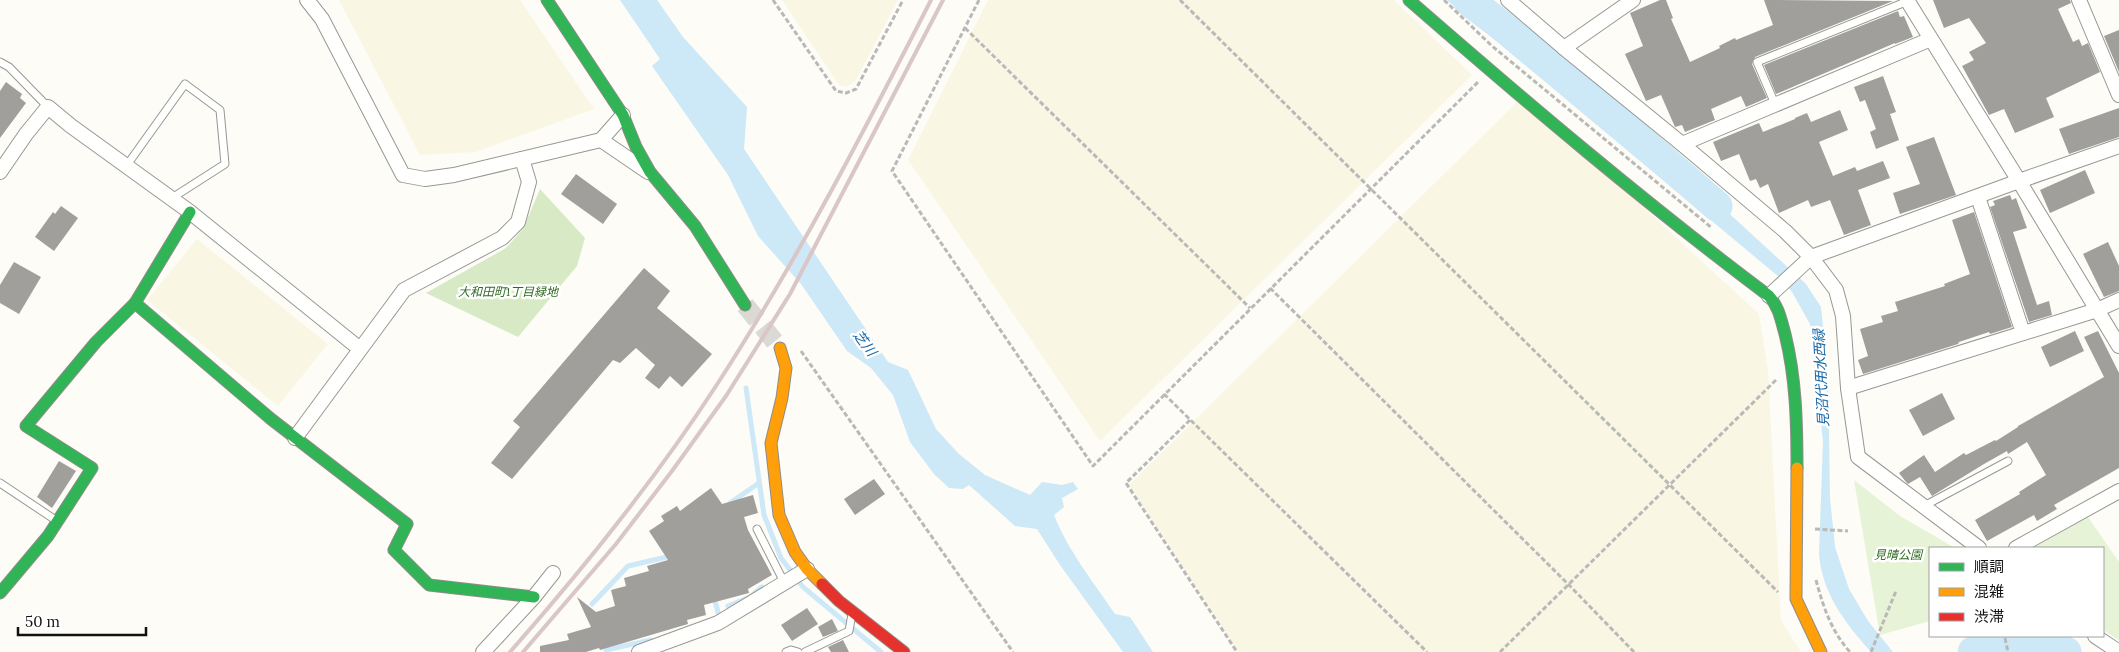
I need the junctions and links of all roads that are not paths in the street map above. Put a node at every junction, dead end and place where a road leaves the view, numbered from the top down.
1 (307, 0) edge
2 (547, 0) edge
3 (1409, 0) edge
4 (1508, 0) edge
5 (1633, 0) edge
6 (1907, 0) edge
7 (2079, 0) edge
8 (1931, 39) junction
9 (1564, 48) junction
10 (0, 62) edge
11 (2119, 95) edge
12 (1775, 104) junction
13 (48, 107) junction
14 (623, 115) junction
15 (601, 140) junction
16 (1682, 144) junction
17 (2119, 146) edge
18 (522, 160) junction
19 (127, 165) junction
20 (0, 172) edge
21 (650, 172) junction
22 (2019, 181) junction
23 (1978, 197) junction
24 (172, 198) junction
25 (190, 212) junction
26 (1811, 257) junction
27 (1769, 296) junction
28 (2119, 300) edge
29 (135, 303) junction
30 (745, 305) tunnel mouth
31 (2097, 310) junction
32 (2023, 333) junction
33 (2119, 346) edge
34 (780, 348) tunnel mouth
35 (360, 349) junction
36 (1848, 388) junction
37 (295, 438) junction
38 (2008, 461) dead end
39 (0, 483) edge
40 (2119, 491) edge
41 (1924, 506) junction
42 (57, 522) junction
43 (757, 529) dead end
44 (1978, 547) edge
45 (2018, 547) edge
46 (807, 569) junction
47 (553, 572) dead end
48 (785, 584) junction
49 (0, 593) edge
50 (534, 597) junction
51 (853, 612) junction
52 (2096, 637) edge
53 (483, 652) edge
54 (638, 652) edge
55 (786, 652) edge
56 (798, 652) edge
57 (805, 652) edge
58 (904, 652) edge
59 (1821, 652) edge
60 (2119, 652) edge

1 - 18 street
2 - 14 street
3 - 27 street
4 - 9 street
5 - 9 street
6 - 8 street
6 - 12 lane
7 - 11 street
8 - 12 street
8 - 22 street
9 - 16 street
10 - 13 lane
12 - 16 street
13 - 19 street
13 - 20 street
14 - 15 street
14 - 21 street
15 - 18 street
15 - 21 street
16 - 26 street
17 - 22 street
18 - 35 street
19 - 24 street
19 - 24 lane
21 - 30 street
22 - 23 street
22 - 31 street
23 - 26 street
23 - 32 street
24 - 25 street
25 - 29 street
25 - 35 street
26 - 27 street
26 - 36 street
27 - 59 street
28 - 31 street
29 - 37 street
29 - 42 street
31 - 32 street
31 - 33 street
32 - 36 street
34 - 46 street
35 - 37 street
36 - 41 street
37 - 50 street
38 - 41 lane
39 - 42 lane
40 - 45 street
41 - 44 street
42 - 49 street
43 - 48 lane
46 - 48 street
46 - 51 street
47 - 50 street
48 - 54 street
50 - 53 street
51 - 57 lane
51 - 58 street
52 - 60 street
55 - 56 lane

